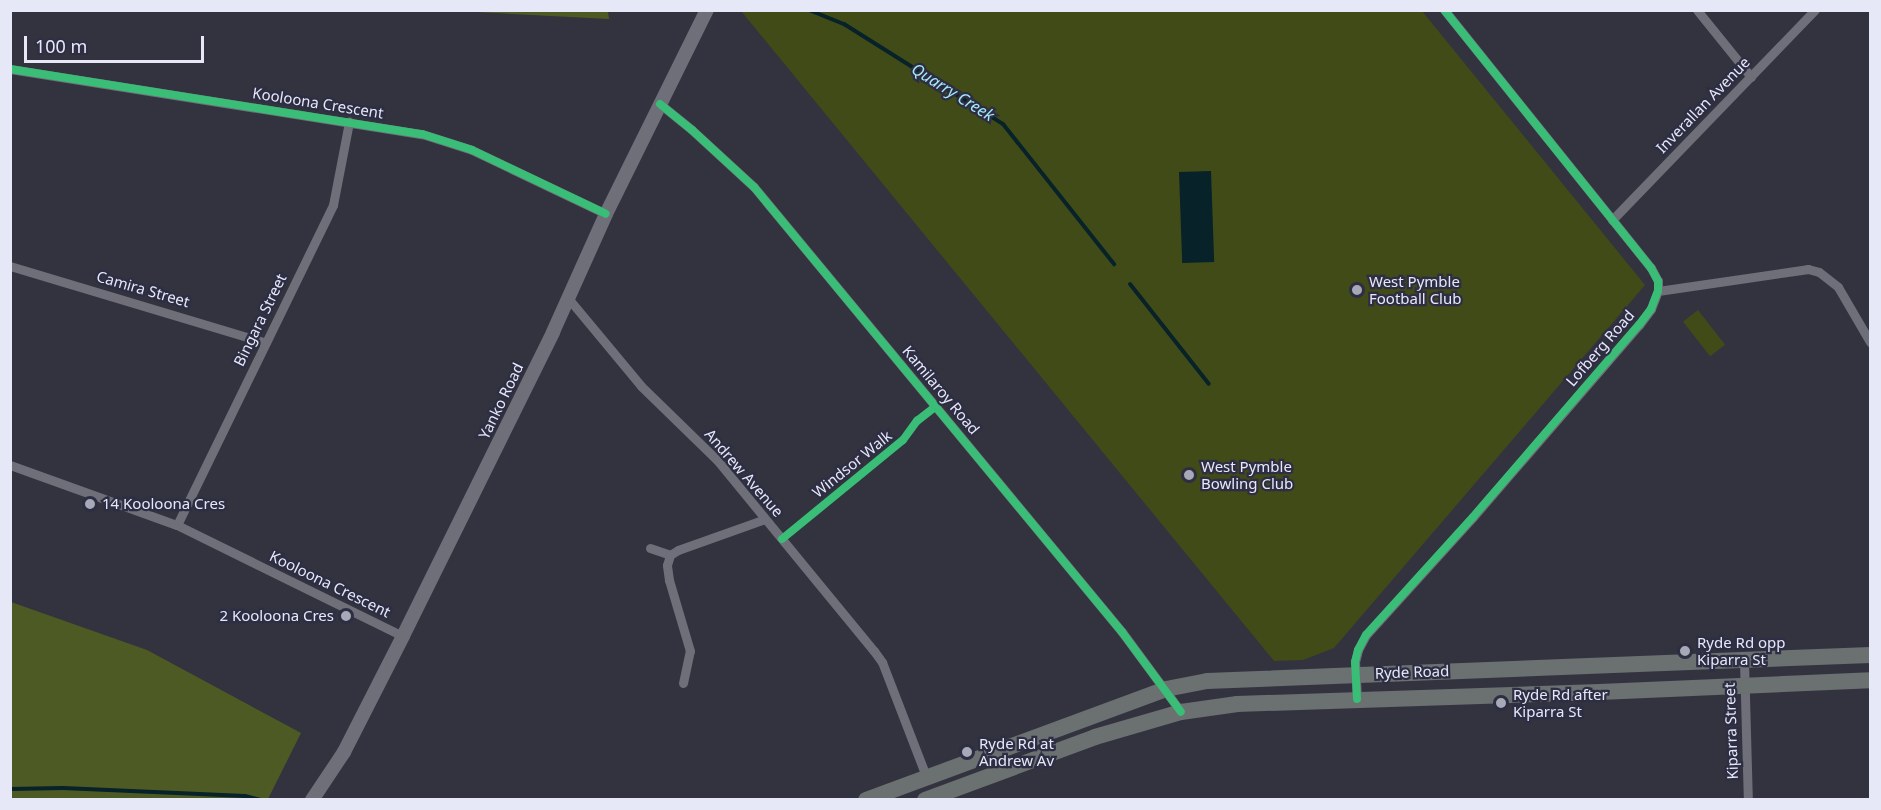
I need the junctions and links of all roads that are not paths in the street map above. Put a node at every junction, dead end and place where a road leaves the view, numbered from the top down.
1 (707, 10) edge
2 (1444, 10) edge
3 (1697, 10) edge
4 (1815, 10) edge
5 (10, 69) edge
6 (1751, 76) junction
7 (660, 104) junction
8 (349, 122) junction
9 (606, 214) junction
10 (1612, 220) junction
11 (10, 266) edge
12 (1658, 291) junction
13 (568, 298) junction
14 (1870, 342) edge
15 (267, 343) junction
16 (10, 465) edge
17 (765, 519) junction
18 (177, 525) junction
19 (650, 548) dead end
20 (669, 555) junction
21 (403, 636) junction
22 (1870, 655) edge
23 (1744, 661) junction
24 (1355, 674) junction
25 (1870, 680) edge
26 (683, 683) dead end
27 (1744, 685) junction
28 (1166, 689) junction
29 (1357, 699) junction
30 (1181, 712) junction
31 (926, 777) junction
32 (312, 800) edge
33 (866, 800) edge
34 (925, 800) edge
35 (1748, 800) edge

1 - 7 main road, Yanko Road
2 - 10 street
3 - 6 street
4 - 6 street, Inverallan Avenue
5 - 8 street, Kooloona Crescent
6 - 10 street, Inverallan Avenue
7 - 9 main road, Yanko Road
7 - 28 street, Kamilaroy Road
8 - 9 street, Kooloona Crescent
8 - 15 street, Bingara Street
9 - 13 main road, Yanko Road
10 - 12 street
11 - 15 street, Camira Street
12 - 14 street
12 - 24 street, Lofberg Road
13 - 17 street, Andrew Avenue
13 - 21 main road, Yanko Road
15 - 18 street, Bingara Street
16 - 18 street, Kooloona Crescent
17 - 20 street
17 - 31 street, Andrew Avenue
18 - 21 street, Kooloona Crescent
19 - 20 street
20 - 26 street
21 - 32 main road, Yanko Road
22 - 23 highway, Ryde Road
23 - 24 highway, Ryde Road
23 - 27 street, Kiparra Street
24 - 28 highway, Ryde Road
24 - 29 street, Lofberg Road
25 - 27 highway, Ryde Road
27 - 29 highway, Ryde Road
27 - 35 street, Kiparra Street
28 - 30 street, Kamilaroy Road
28 - 31 highway, Ryde Road
29 - 30 highway, Ryde Road
30 - 34 highway, Ryde Road
31 - 33 highway, Ryde Road

